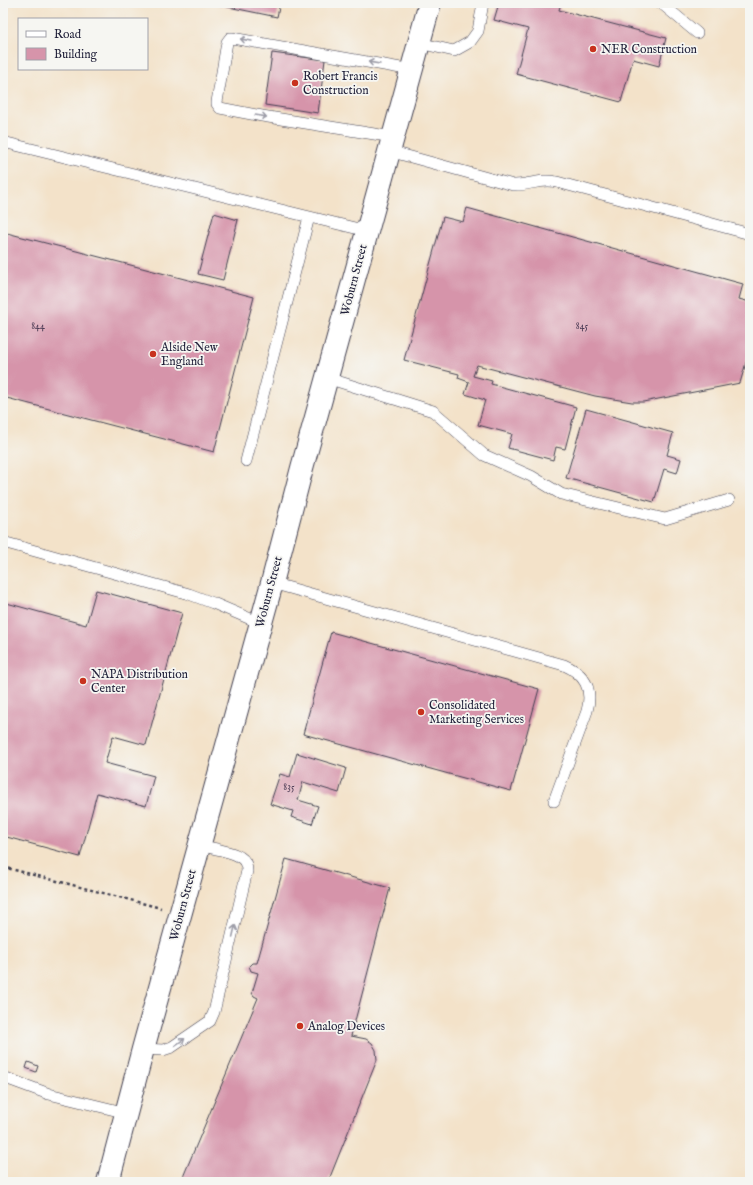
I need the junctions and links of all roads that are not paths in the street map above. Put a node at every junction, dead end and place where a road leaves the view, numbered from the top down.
1 (430, 3) edge
2 (483, 3) edge
3 (660, 3) edge
4 (697, 33) dead end
5 (419, 43) junction
6 (412, 70) junction
7 (3, 142) edge
8 (391, 144) junction
9 (309, 217) junction
10 (367, 231) junction
11 (750, 234) edge
12 (326, 378) junction
13 (246, 461) dead end
14 (729, 500) dead end
15 (3, 542) edge
16 (272, 583) junction
17 (260, 623) junction
18 (554, 801) dead end
19 (199, 845) junction
20 (143, 1049) junction
21 (3, 1077) edge
22 (127, 1113) junction
23 (108, 1182) edge

1 - 5 street, Woburn Street
2 - 5 lane
3 - 4 lane
5 - 6 street, Woburn Street
6 - 8 street, Woburn Street
6 -> 8 lane
7 - 9 lane
8 - 10 street, Woburn Street
8 - 11 lane
9 - 10 lane
9 - 13 lane
10 - 12 street, Woburn Street
12 - 14 lane
12 - 16 street, Woburn Street
15 - 17 lane
16 - 17 street, Woburn Street
16 - 18 lane
17 - 19 street, Woburn Street
19 - 20 street, Woburn Street
20 -> 19 lane
20 - 22 street, Woburn Street
21 - 22 lane
22 - 23 street, Woburn Street

